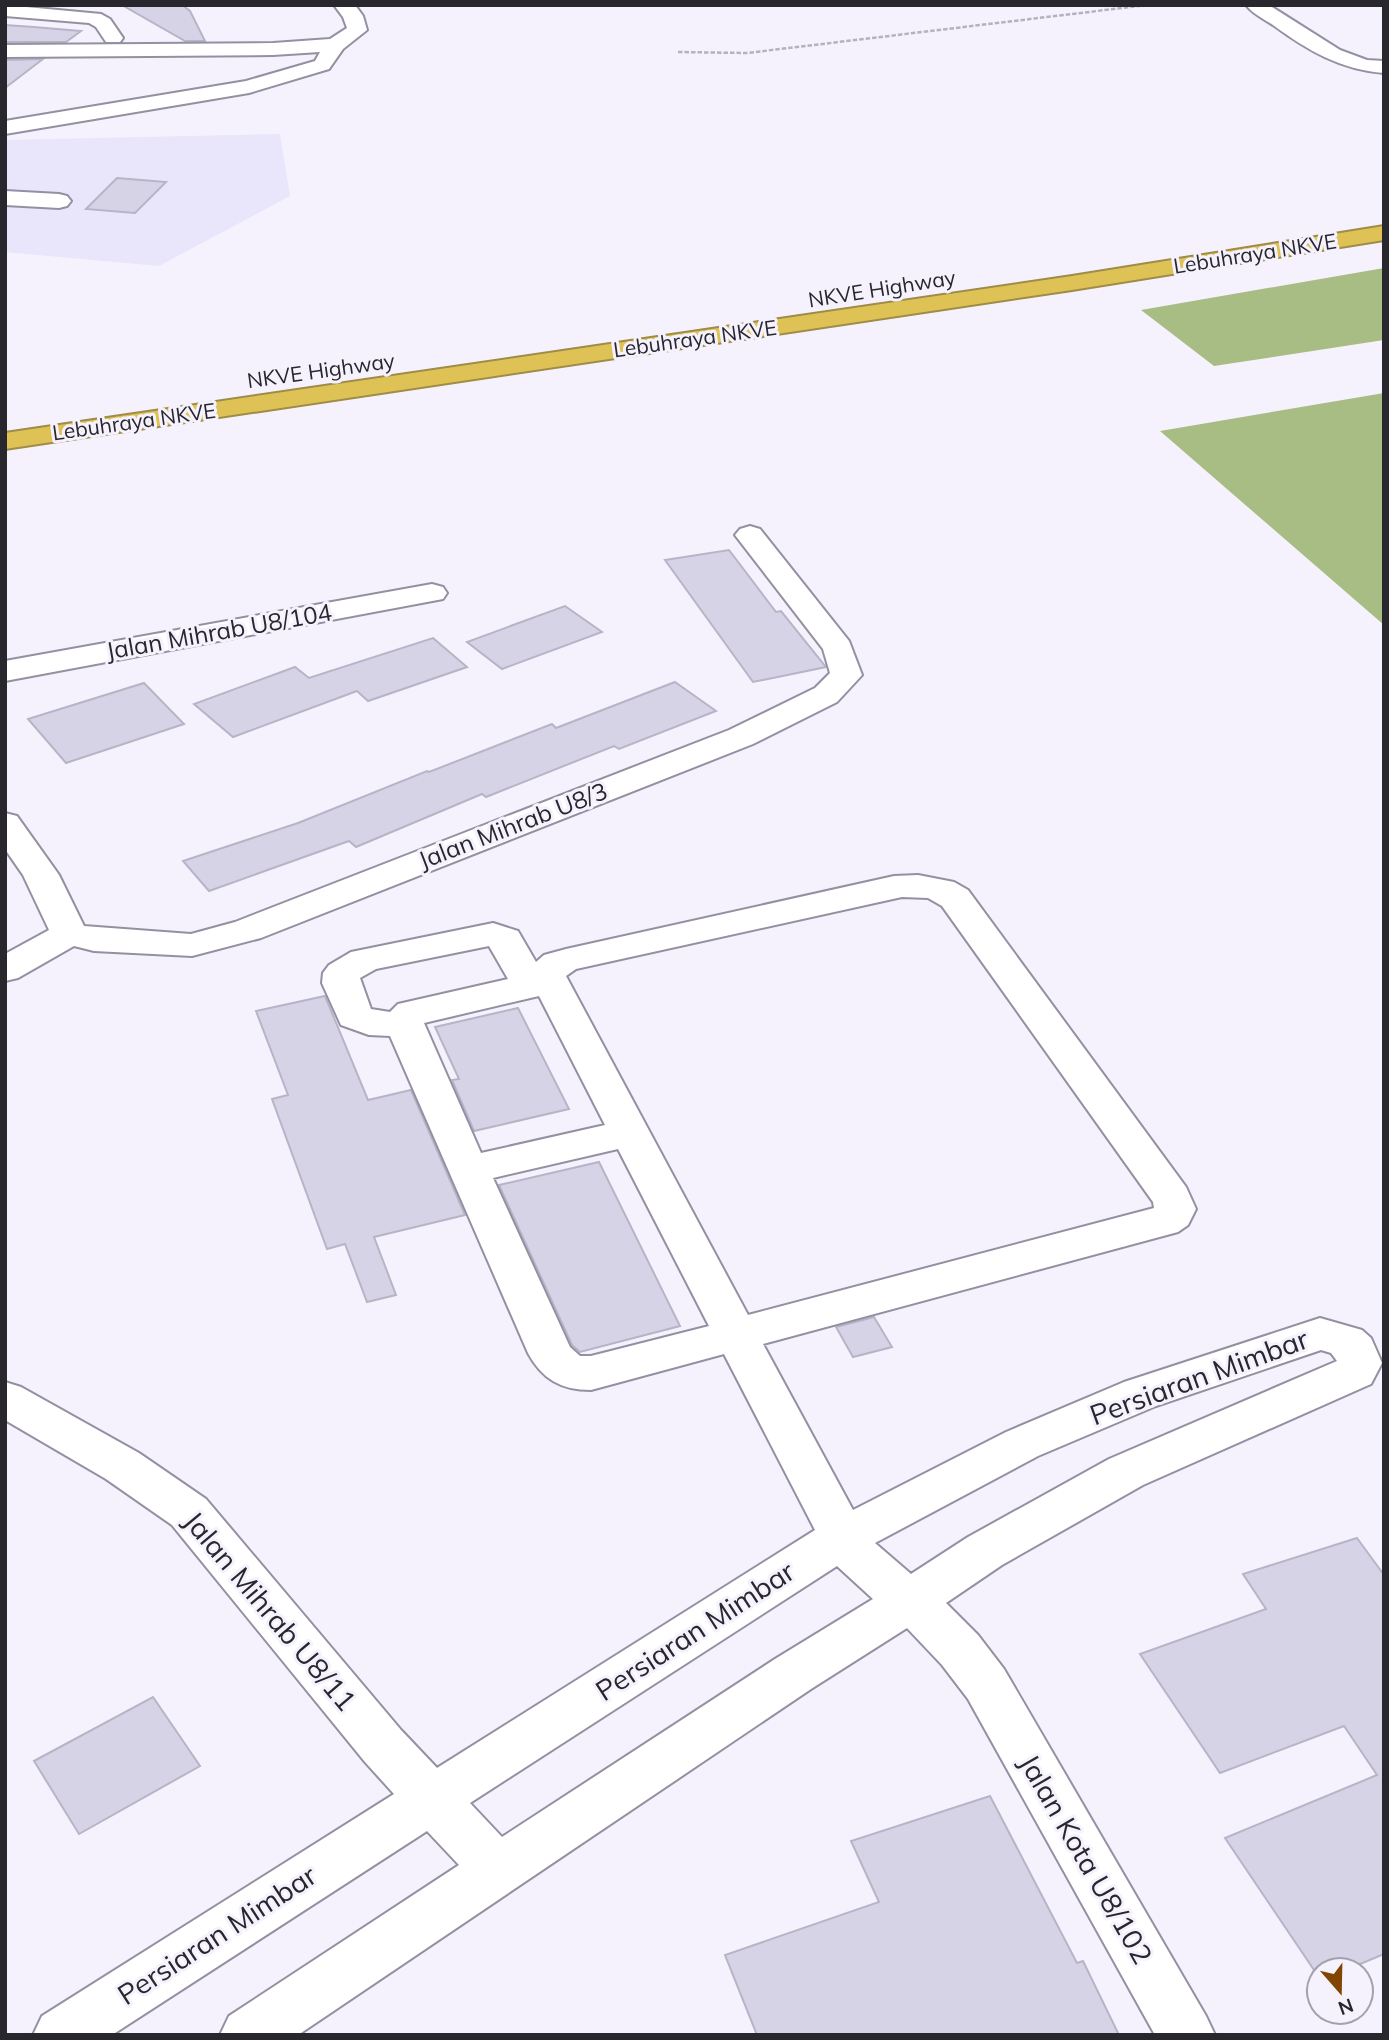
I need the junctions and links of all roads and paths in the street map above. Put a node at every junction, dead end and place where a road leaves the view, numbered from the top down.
1 (344, 5) edge
2 (1147, 5) edge
3 (1256, 5) edge
4 (5, 10) edge
5 (113, 38) dead end
6 (335, 45) junction
7 (5, 51) edge
8 (678, 51) dead end
9 (1384, 66) edge
10 (5, 128) edge
11 (5, 198) edge
12 (59, 201) dead end
13 (1384, 211) edge
14 (1384, 233) edge
15 (59, 409) dead end
16 (5, 441) edge
17 (750, 535) dead end
18 (432, 593) dead end
19 (5, 671) edge
20 (5, 823) edge
21 (69, 934) junction
22 (5, 970) edge
23 (540, 984) junction
24 (404, 1025) junction
25 (629, 1133) junction
26 (467, 1170) junction
27 (736, 1336) junction
28 (5, 1399) edge
29 (843, 1536) junction
30 (911, 1601) junction
31 (429, 1799) junction
32 (497, 1869) junction
33 (62, 2035) edge
34 (249, 2035) edge
35 (1186, 2035) edge

1 - 6 street
2 - 8 path
3 - 9 street
4 - 5 street
6 - 7 street
6 - 10 street
11 - 12 street
13 - 15 highway, NKVE Highway
14 - 16 highway, Lebuhraya NKVE
17 - 21 street, Jalan Mihrab U8/3
18 - 19 street, Jalan Mihrab U8/104
20 - 21 street
21 - 22 street
23 - 24 street
23 - 24 street, Jalan Kota U8/102
23 - 25 street, Jalan Kota U8/102
23 - 27 street
24 - 26 street
25 - 26 street
25 - 27 street, Jalan Kota U8/102
26 - 27 street
27 - 29 street, Jalan Kota U8/102
28 - 31 street, Jalan Mihrab U8/11
29 - 30 street, Jalan Kota U8/102
29 - 30 street, Persiaran Mimbar
29 - 31 street, Persiaran Mimbar
30 - 32 street, Persiaran Mimbar
30 - 35 street, Jalan Kota U8/102
31 - 32 street, Jalan Mihrab U8/11
31 - 33 street, Persiaran Mimbar
32 - 34 street, Persiaran Mimbar

